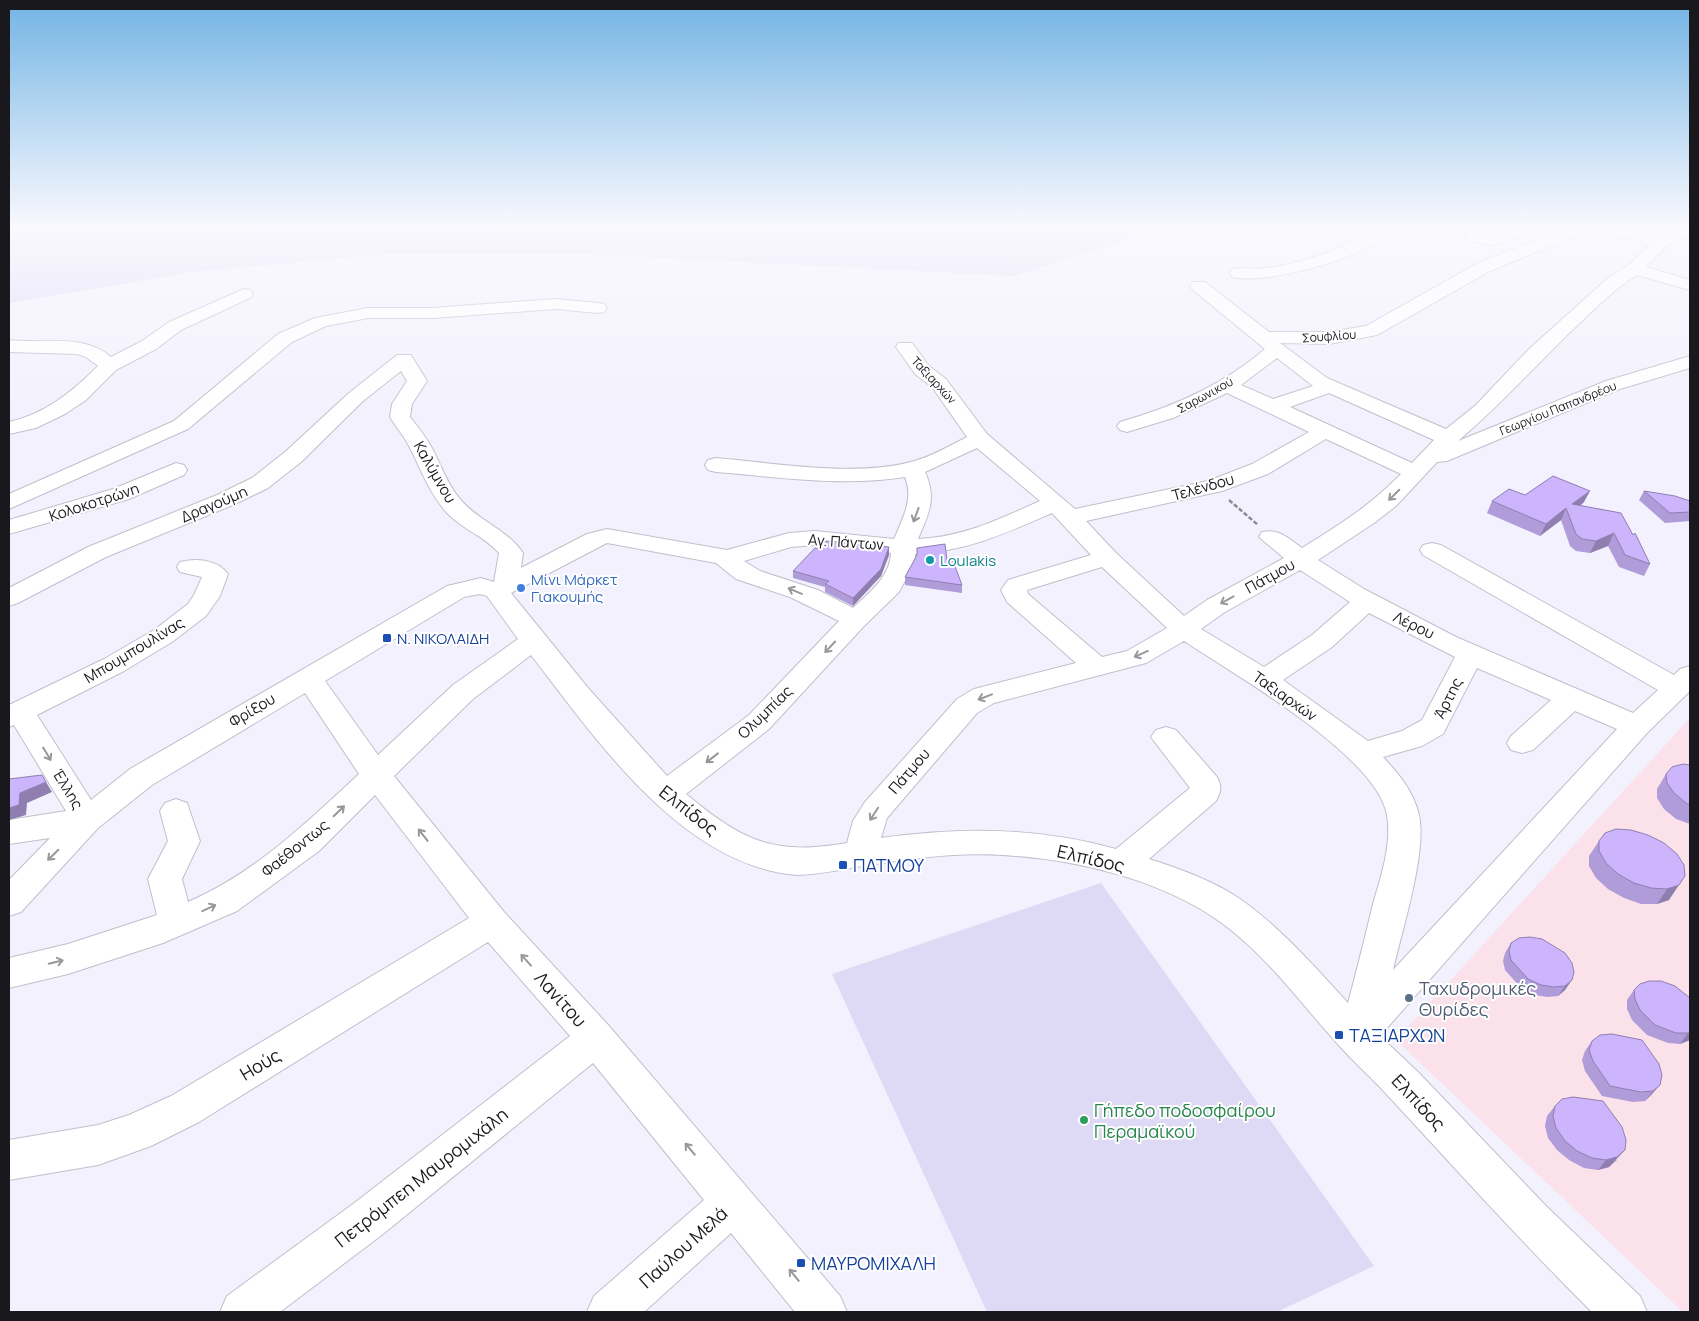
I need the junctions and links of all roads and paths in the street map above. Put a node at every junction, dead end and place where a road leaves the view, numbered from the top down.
1 (1206, 291) edge
2 (1442, 291) edge
3 (1604, 291) edge
4 (244, 294) dead end
5 (598, 308) dead end
6 (1270, 343) junction
7 (9, 346) edge
8 (905, 347) dead end
9 (1690, 362) edge
10 (109, 366) junction
11 (392, 368) joint
12 (1224, 385) junction
13 (1328, 386) junction
14 (1273, 406) junction
15 (1127, 426) dead end
16 (9, 428) edge
17 (1325, 431) junction
18 (1448, 438) junction
19 (979, 439) junction
20 (716, 465) dead end
21 (1422, 467) junction
22 (913, 469) junction
23 (176, 470) dead end
24 (1214, 486) junction
25 (9, 502) edge
26 (1064, 510) junction
27 (9, 527) edge
28 (1271, 536) joint
29 (903, 547) junction
30 (1432, 550) dead end
31 (725, 558) junction
32 (1107, 558) junction
33 (1300, 560) junction
34 (190, 567) dead end
35 (501, 588) junction
36 (9, 598) edge
37 (1365, 602) junction
38 (855, 620) junction
39 (1183, 629) junction
40 (534, 641) junction
41 (1471, 652) junction
42 (1098, 668) junction
43 (308, 677) junction
44 (1264, 680) junction
45 (1683, 681) edge
46 (1571, 698) junction
47 (15, 714) edge
48 (1637, 726) junction
49 (1166, 737) dead end
50 (1522, 743) dead end
51 (1361, 753) junction
52 (376, 775) junction
53 (666, 794) junction
54 (176, 811) dead end
55 (87, 820) junction
56 (9, 832) edge
57 (861, 854) junction
58 (1121, 864) junction
59 (9, 902) edge
60 (492, 922) junction
61 (176, 923) junction
62 (9, 973) edge
63 (1359, 1035) junction
64 (596, 1038) junction
65 (9, 1160) edge
66 (734, 1202) junction
67 (243, 1312) edge
68 (610, 1312) edge
69 (824, 1312) edge
70 (1624, 1312) edge

1 - 6 street
2 - 6 street, Σουφλίου
3 - 18 street, Πάτμου
4 - 10 street
5 - 25 street
6 - 12 street, Σαρωνικού
6 - 13 street
7 - 10 street
8 - 19 street, Ταξιαρχών
9 - 21 street, Γεωργίου Παπανδρέου
10 - 16 street
11 - 35 street, Καλύμνου
11 - 36 street, Δραγούμη
12 - 14 street
12 - 15 street, Σαρωνικού
13 - 14 street
13 - 18 street
14 - 17 street
17 - 21 street
17 - 24 street, Τελένδου
18 - 21 street, Πάτμου
19 - 22 street
19 - 26 street, Ταξιαρχών
20 - 22 street
21 -> 33 street, Πάτμου
22 -> 29 street, Ολυμπίας
23 - 27 street, Κολοκοτρώνη
24 - 26 street, Τελένδου
24 - 28 path
26 - 29 street, Αγ. Πάντων
26 - 32 street, Ταξιαρχών
28 - 33 street, Λέρου
29 - 31 street, Αγ. Πάντων
29 - 38 street, Ολυμπίας
30 - 45 street
31 - 35 street, Αγ. Πάντων
38 -> 31 street
32 - 39 street, Ταξιαρχών
32 - 42 street
33 - 37 street, Λέρου
33 -> 39 street, Πάτμου
34 - 47 street, Μπουμπουλίνας
35 - 40 street, Ελπίδος
35 - 43 street, Φρίξου
37 - 41 street, Λέρου
37 - 44 street
38 -> 53 street, Ολυμπίας
39 -> 42 street, Πάτμου
39 - 44 street, Ταξιαρχών
40 - 52 street, Φαέθοντως
40 - 53 street, Ελπίδος
41 - 46 street, Λέρου
41 - 51 street, Άρτης
42 -> 57 street, Πάτμου
43 - 52 street, Λανίτου
43 - 55 street, Φρίξου
44 - 51 street, Ταξιαρχών
45 - 48 street
46 - 48 street, Λέρου
46 - 50 street
47 -> 55 street, Έλλης
48 - 63 street
49 - 58 street
51 - 63 street, Ταξιαρχών
60 -> 52 street, Λανίτου
61 -> 52 street, Φαέθοντως
53 - 57 street, Ελπίδος
54 - 61 street
55 - 56 street, Φρίξου
55 -> 59 street, Έλλης
57 - 58 street, Ελπίδος
58 - 63 street, Ελπίδος
64 -> 60 street, Λανίτου
60 - 65 street, Ηούς
62 -> 61 street, Φαέθοντως
63 - 70 street, Ελπίδος
66 -> 64 street, Λανίτου
64 - 67 street, Πετρόμπεη Μαυρομιχάλη
66 - 68 street, Παύλου Μελά
69 -> 66 street, Λανίτου

